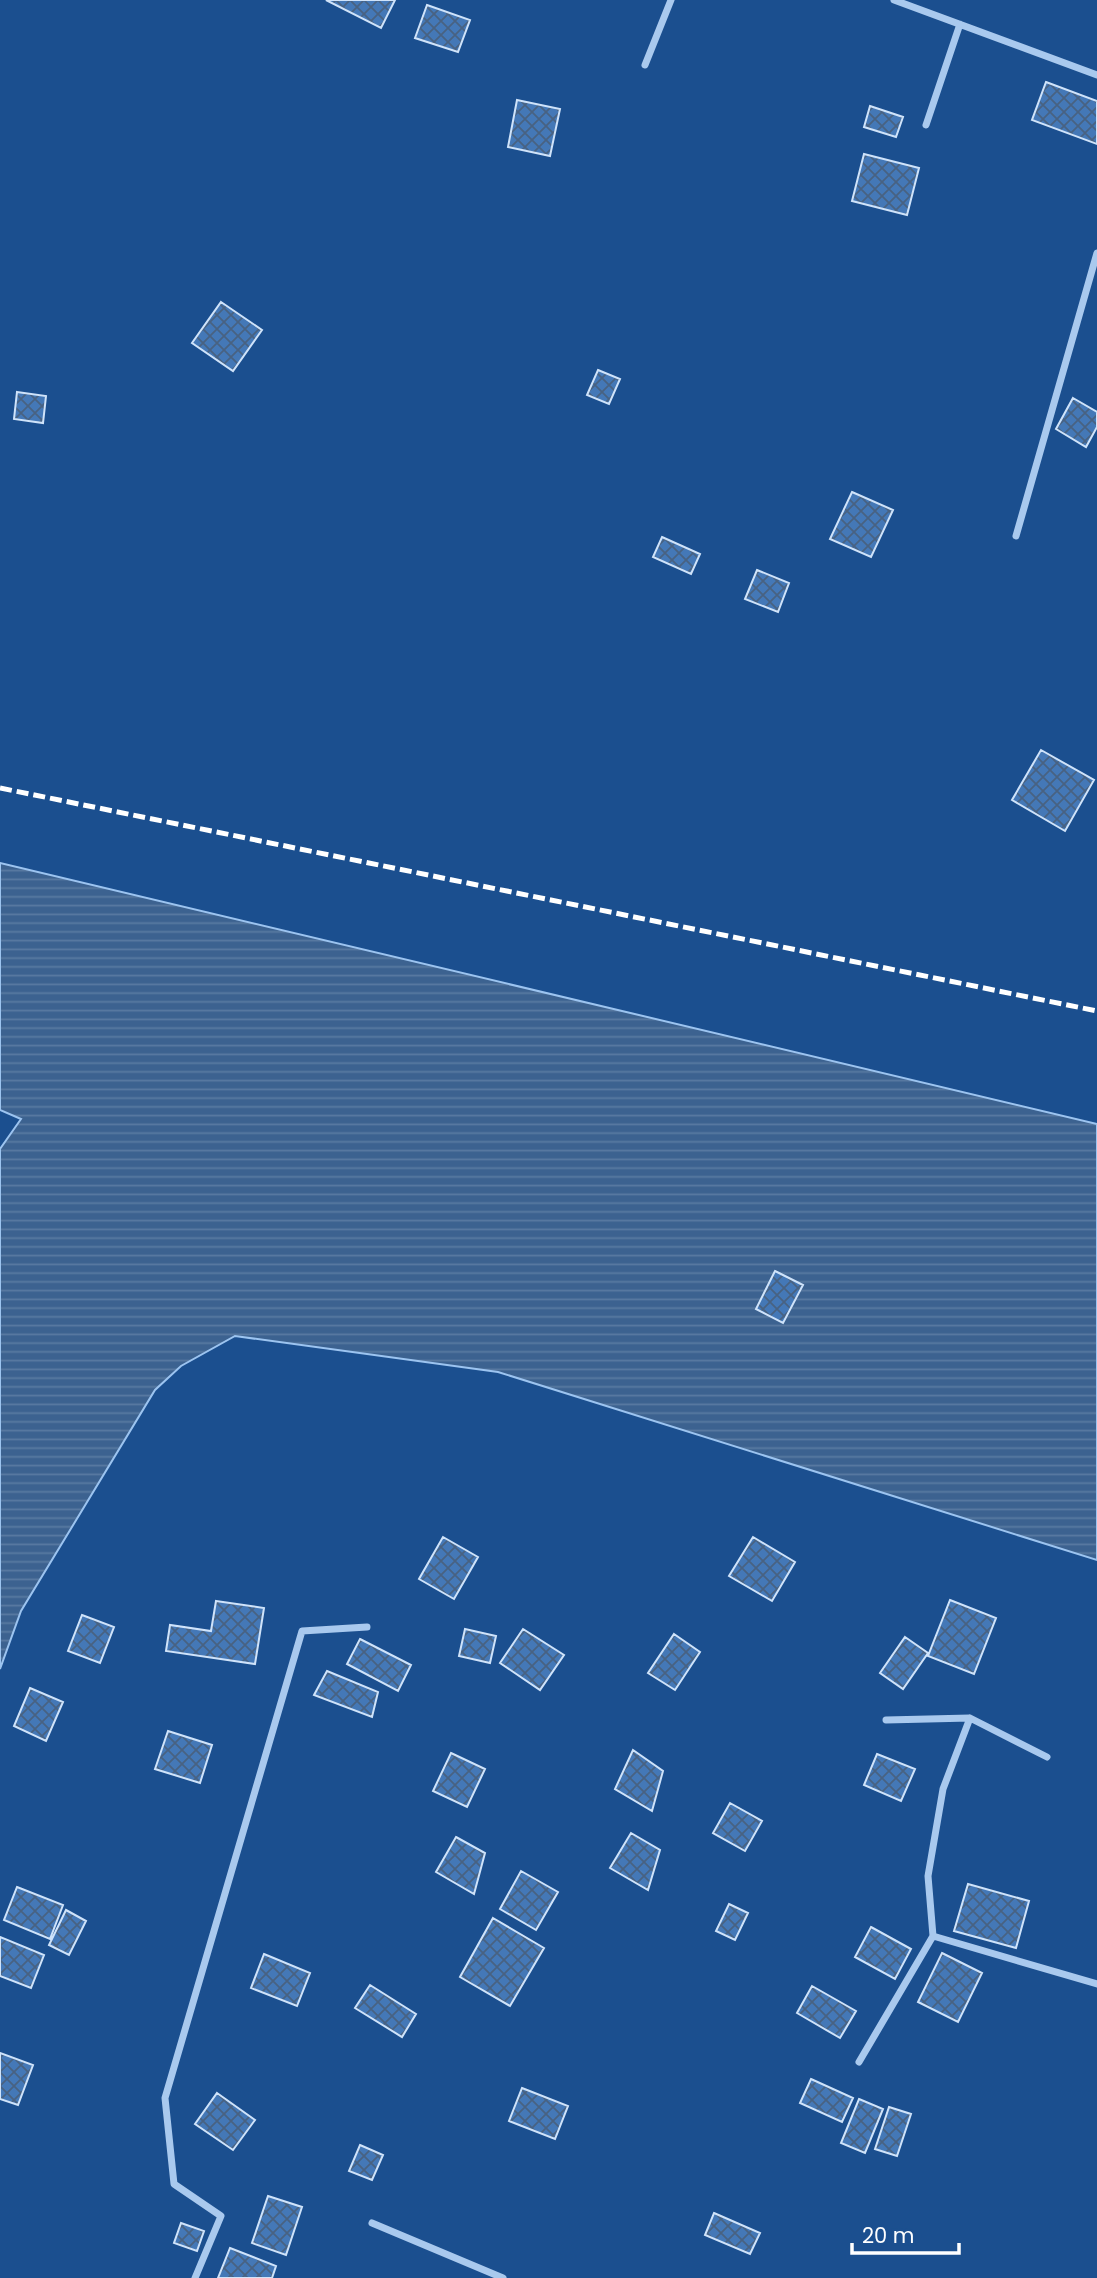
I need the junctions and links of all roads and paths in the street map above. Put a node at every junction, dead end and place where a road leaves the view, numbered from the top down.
1 (671, 0) edge
2 (894, 0) edge
3 (960, 24) junction
4 (645, 65) dead end
5 (1097, 75) edge
6 (926, 125) dead end
7 (1097, 253) edge
8 (1017, 537) dead end
9 (368, 1627) dead end
10 (970, 1718) junction
11 (886, 1720) dead end
12 (1047, 1757) dead end
13 (933, 1936) junction
14 (1097, 1984) edge
15 (859, 2062) dead end
16 (372, 2223) dead end
17 (195, 2278) edge
18 (502, 2278) edge

1 - 4 street
2 - 3 street
3 - 5 street
3 - 6 street
7 - 8 street
9 - 17 street
10 - 11 street
10 - 12 street
10 - 13 street
13 - 14 street
13 - 15 street
16 - 18 street

